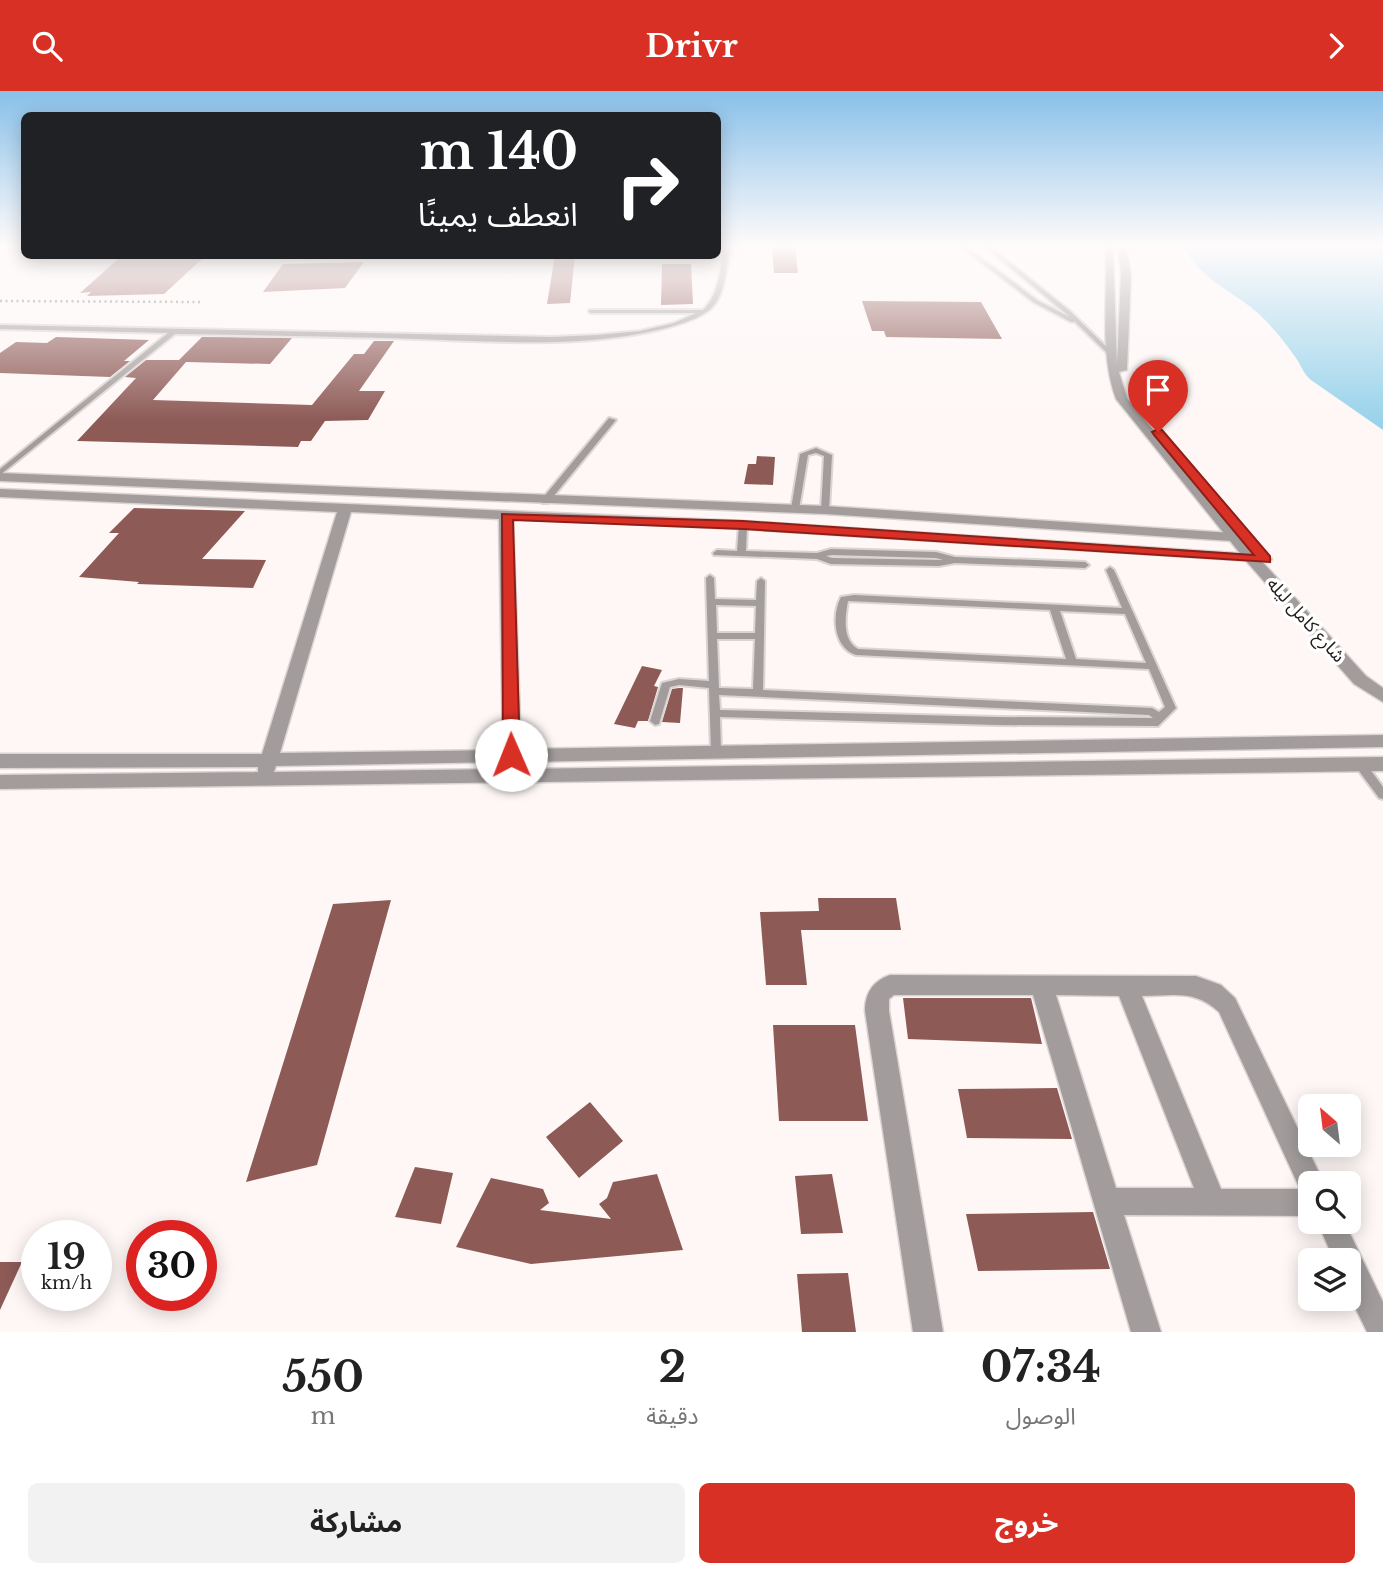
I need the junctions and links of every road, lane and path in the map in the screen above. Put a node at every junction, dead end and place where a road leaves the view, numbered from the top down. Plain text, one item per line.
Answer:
1 (711, 305) edge
2 (1043, 305) edge
3 (1057, 305) edge
4 (1109, 305) edge
5 (1125, 305) edge
6 (591, 311) dead end
7 (704, 311) junction
8 (1081, 325) junction
9 (0, 327) edge
10 (172, 333) junction
11 (1111, 354) junction
12 (1122, 367) junction
13 (612, 420) dead end
14 (0, 475) edge
15 (132, 482) junction
16 (284, 489) junction
17 (0, 493) edge
18 (117, 497) junction
19 (545, 501) junction
20 (342, 504) junction
21 (271, 505) junction
22 (684, 505) junction
23 (768, 508) junction
24 (795, 509) junction
25 (825, 510) junction
26 (506, 516) junction
27 (534, 517) junction
28 (680, 523) junction
29 (743, 525) junction
30 (765, 527) junction
31 (1241, 538) junction
32 (718, 553) dead end
33 (741, 554) junction
34 (1258, 559) junction
35 (1085, 565) dead end
36 (1111, 569) dead end
37 (710, 578) dead end
38 (761, 581) dead end
39 (711, 602) junction
40 (760, 603) junction
41 (1054, 607) junction
42 (1129, 611) junction
43 (713, 636) junction
44 (760, 636) junction
45 (1072, 662) junction
46 (1152, 666) junction
47 (714, 688) junction
48 (758, 693) junction
49 (1382, 695) edge
50 (993, 704) junction
51 (715, 712) junction
52 (1159, 718) junction
53 (655, 721) dead end
54 (996, 721) junction
55 (1356, 741) junction
56 (1383, 741) edge
57 (716, 751) junction
58 (511, 755) junction
59 (467, 756) junction
60 (270, 760) junction
61 (0, 761) edge
62 (1372, 764) edge
63 (719, 773) junction
64 (463, 776) junction
65 (512, 776) junction
66 (263, 780) junction
67 (0, 782) edge
68 (1383, 795) edge
69 (1042, 987) junction
70 (1127, 987) junction
71 (1305, 1171) edge
72 (1107, 1201) junction
73 (1213, 1202) junction
74 (1298, 1203) edge
75 (1361, 1287) edge
76 (928, 1332) edge
77 (1146, 1332) edge
78 (1382, 1332) edge

1 - 7 lane
2 - 8 lane
3 - 8 lane
4 - 11 street, شارع كامل ليله
5 - 12 street, شارع كامل ليله
6 - 7 lane
7 - 10 lane
8 - 11 lane
9 - 10 lane
10 - 14 lane
11 - 12 street
11 - 31 street, شارع كامل ليله
12 - 31 street, شارع كامل ليله
13 - 19 lane
14 - 15 street
15 - 16 street
15 - 18 street
16 - 20 street
16 - 21 street
17 - 18 street
18 - 21 street
19 - 20 street
19 - 22 street
19 - 27 street
20 - 21 street
20 - 26 street
20 - 60 street
22 - 23 street
22 - 28 street
23 - 24 street
23 - 30 street
24 - 25 street
24 - 25 lane
25 - 31 street
26 - 27 street
26 - 58 street
27 - 28 street
28 - 29 street
29 - 30 street
29 - 33 lane
30 - 34 street
31 - 34 street, شارع كامل ليله
32 - 33 lane
33 - 35 lane
34 - 49 street, شارع كامل ليله
36 - 42 lane
37 - 39 lane
38 - 40 lane
39 - 40 lane
39 - 43 lane
40 - 44 lane
41 - 42 lane
41 - 45 lane
41 - 45 lane
42 - 46 lane
43 - 44 lane
43 - 47 lane
44 - 48 lane
45 - 46 lane
46 - 52 lane
47 - 48 lane
47 - 51 lane
47 - 53 lane
48 - 50 lane
50 - 52 lane
50 - 54 lane
51 - 54 lane
51 - 57 lane
52 - 54 lane
55 - 56 street
55 - 57 street
55 - 62 street
57 - 58 street
57 - 63 street
58 - 59 street
58 - 65 street
59 - 60 street
59 - 64 street
60 - 61 street
60 - 66 street
62 - 63 street
62 - 68 lane
63 - 65 street
64 - 65 street
64 - 66 street
66 - 67 street
69 - 70 street
69 - 72 street
69 - 76 street
70 - 71 street
70 - 73 street
72 - 73 street
72 - 77 street
73 - 74 street
75 - 78 street

